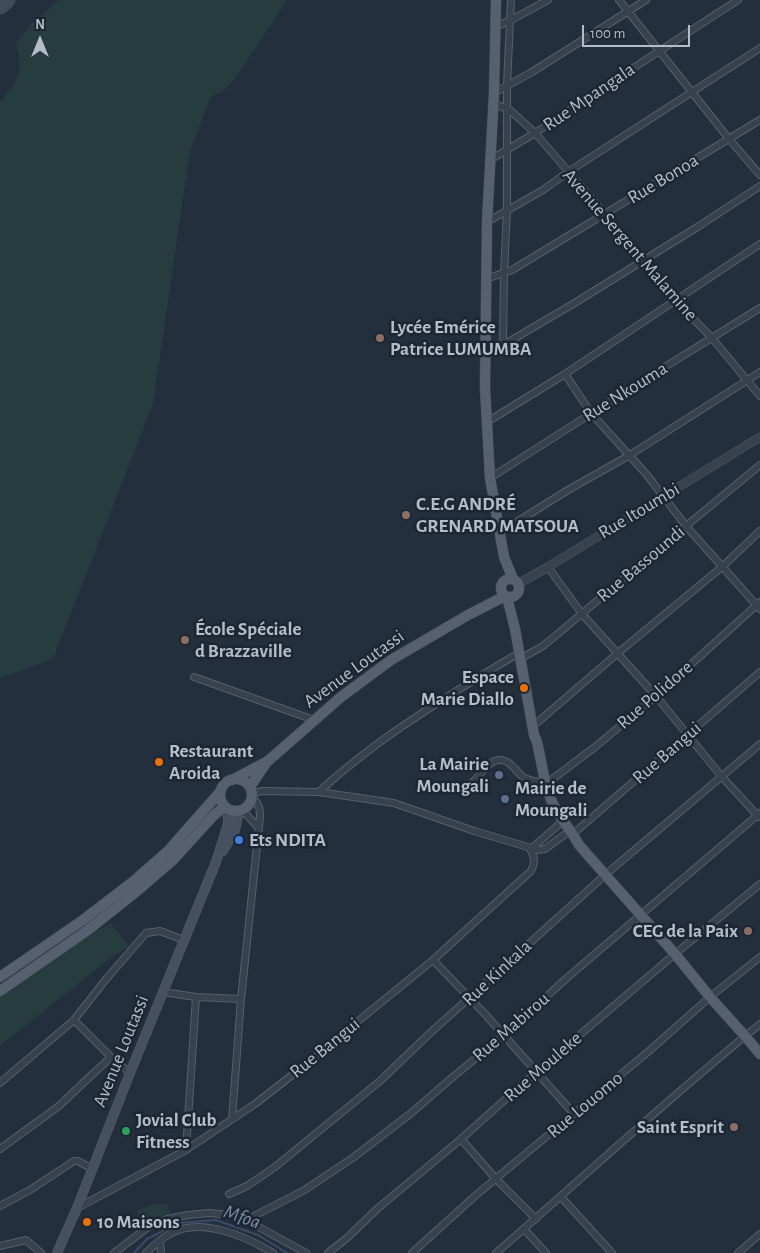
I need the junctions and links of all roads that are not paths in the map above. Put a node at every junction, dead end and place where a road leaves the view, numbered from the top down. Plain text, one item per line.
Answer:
1 (496, 0) edge
2 (511, 0) edge
3 (548, 0) edge
4 (619, 0) edge
5 (646, 0) edge
6 (738, 0) edge
7 (628, 12) junction
8 (511, 20) junction
9 (495, 27) junction
10 (760, 48) edge
11 (660, 50) junction
12 (507, 86) junction
13 (692, 92) junction
14 (493, 98) junction
15 (507, 109) junction
16 (760, 120) edge
17 (535, 133) junction
18 (729, 138) junction
19 (507, 150) junction
20 (490, 160) junction
21 (568, 172) junction
22 (760, 175) edge
23 (760, 186) edge
24 (507, 211) junction
25 (604, 214) junction
26 (487, 222) junction
27 (760, 244) edge
28 (642, 261) junction
29 (504, 273) junction
30 (486, 279) junction
31 (675, 300) junction
32 (760, 308) edge
33 (712, 338) junction
34 (503, 343) junction
35 (486, 349) junction
36 (760, 372) edge
37 (565, 374) junction
38 (746, 380) junction
39 (760, 396) edge
40 (591, 414) junction
41 (487, 422) junction
42 (760, 437) edge
43 (630, 456) junction
44 (760, 465) edge
45 (490, 478) junction
46 (663, 496) junction
47 (686, 526) junction
48 (760, 531) edge
49 (499, 533) junction
50 (723, 566) junction
51 (548, 567) junction
52 (509, 588) junction
53 (759, 605) edge
54 (582, 614) junction
55 (618, 653) junction
56 (520, 656) junction
57 (760, 672) edge
58 (194, 677) dead end
59 (656, 696) junction
60 (314, 720) junction
61 (533, 731) junction
62 (688, 735) junction
63 (760, 744) edge
64 (268, 761) junction
65 (722, 777) junction
66 (232, 780) junction
67 (543, 783) junction
68 (448, 785) dead end
69 (220, 792) junction
70 (319, 792) junction
71 (251, 793) junction
72 (226, 808) junction
73 (241, 811) junction
74 (759, 816) edge
75 (560, 823) junction
76 (258, 827) junction
77 (570, 833) junction
78 (531, 848) junction
79 (216, 862) junction
80 (605, 875) junction
81 (760, 884) edge
82 (640, 915) junction
83 (184, 940) junction
84 (674, 954) junction
85 (760, 957) edge
86 (434, 960) junction
87 (0, 977) edge
88 (0, 991) edge
89 (163, 992) junction
90 (196, 997) junction
91 (710, 997) junction
92 (469, 998) junction
93 (241, 999) junction
94 (74, 1020) junction
95 (760, 1024) edge
96 (504, 1035) junction
97 (745, 1036) junction
98 (760, 1054) edge
99 (111, 1057) junction
100 (536, 1072) junction
101 (130, 1074) junction
102 (0, 1083) edge
103 (574, 1114) junction
104 (232, 1119) junction
105 (461, 1139) junction
106 (0, 1149) edge
107 (186, 1150) junction
108 (92, 1169) junction
109 (496, 1179) junction
110 (229, 1194) dead end
111 (561, 1197) junction
112 (0, 1206) edge
113 (77, 1208) junction
114 (536, 1219) junction
115 (246, 1220) junction
116 (524, 1229) junction
117 (760, 1234) edge
118 (160, 1242) junction
119 (0, 1246) edge
120 (41, 1253) edge
121 (57, 1253) edge
122 (114, 1253) edge
123 (146, 1253) edge
124 (161, 1253) edge
125 (274, 1253) edge
126 (306, 1253) edge
127 (328, 1253) edge
128 (412, 1253) edge
129 (496, 1253) edge
130 (546, 1253) edge
131 (612, 1253) edge
132 (738, 1253) edge

1 - 9 main road
2 - 8 street
3 - 8 street
4 - 7 street
5 - 7 street
6 - 11 street, Rue Mpangala
7 - 11 street
7 - 12 street
8 - 9 street
8 - 12 street
9 - 14 main road
10 - 13 street
11 - 13 street
11 - 17 street, Rue Mpangala
12 - 14 street
12 - 15 street
13 - 18 street
13 - 21 street
14 - 15 street, Avenue Sergent Malamine
14 - 20 main road
15 - 17 street, Avenue Sergent Malamine
15 - 19 street
16 - 18 street, Rue Bonoa
17 - 19 street, Rue Mpangala
17 - 21 street, Avenue Sergent Malamine
18 - 22 street
18 - 25 street, Rue Bonoa
19 - 20 street, Rue Mpangala
19 - 24 street
20 - 26 main road
21 - 24 street
21 - 25 street, Avenue Sergent Malamine
23 - 28 street
24 - 26 street
24 - 29 street
25 - 28 street, Avenue Sergent Malamine
25 - 29 street, Rue Bonoa
26 - 30 main road
27 - 31 street
28 - 31 street, Avenue Sergent Malamine
28 - 34 street
29 - 30 street, Rue Bonoa
29 - 34 street
30 - 35 main road
31 - 33 street, Avenue Sergent Malamine
31 - 37 street
32 - 33 street, Rue Nkouma
33 - 38 street, Avenue Sergent Malamine
33 - 40 street, Rue Nkouma
34 - 35 street
35 - 41 main road
36 - 38 street
37 - 40 street
37 - 41 street
38 - 39 street, Avenue Sergent Malamine
38 - 43 street
40 - 43 street
40 - 45 street, Rue Nkouma
41 - 45 main road
42 - 46 street, Rue Itoumbi
43 - 46 street
43 - 49 street
44 - 47 street, Rue Bassoundi
45 - 49 main road
46 - 47 street
46 - 51 street, Rue Itoumbi
47 - 50 street
47 - 54 street, Rue Bassoundi
48 - 50 street
49 - 52 main road
50 - 53 street
50 - 55 street
51 - 52 street, Rue Itoumbi
51 - 54 street
52 - 56 main road
52 - 60 main road, Avenue Loutassi
53 - 59 street, Rue Polidore
54 - 55 street
54 - 56 street, Rue Bassoundi
55 - 59 street
55 - 61 street
56 - 61 main road
56 - 70 street, Rue Bassoundi
57 - 62 street, Rue Bangui
58 - 60 street
59 - 62 street
59 - 67 street, Rue Polidore
60 - 64 main road, Avenue Loutassi
61 - 67 main road
62 - 65 street
62 - 77 street, Rue Bangui
63 - 65 street, Rue Kinkala
64 - 66 main road, Avenue Loutassi
64 - 71 main road, Avenue Loutassi
65 - 74 street
65 - 80 street, Rue Kinkala
66 - 69 main road
66 - 71 main road
67 - 68 street
67 - 75 main road
69 - 72 main road
69 - 87 main road
70 - 71 street
70 - 78 street
71 - 73 main road
71 - 76 street
72 - 73 main road
72 - 79 main road, Avenue Loutassi
72 - 88 main road
73 - 76 street
73 - 79 main road, Avenue Loutassi
74 - 82 street, Rue Mabirou
75 - 77 main road
75 - 78 street
76 - 93 street
77 - 78 street, Rue Bangui
77 - 80 main road
78 - 86 street, Rue Bangui
79 - 83 main road, Avenue Loutassi
80 - 82 main road
80 - 92 street, Rue Kinkala
81 - 84 street, Rue Mouleke
82 - 84 main road
82 - 96 street, Rue Mabirou
83 - 89 main road, Avenue Loutassi
83 - 94 street
84 - 91 main road
84 - 100 street, Rue Mouleke
85 - 91 street, Rue Louomo
86 - 92 street
86 - 104 street, Rue Bangui
89 - 90 street
89 - 101 main road, Avenue Loutassi
90 - 93 street
90 - 107 street
91 - 97 main road
91 - 103 street, Rue Louomo
92 - 96 street
92 - 110 street, Rue Kinkala
93 - 104 street
94 - 99 street
94 - 102 street
95 - 97 street
96 - 100 street
96 - 115 street, Rue Mabirou
97 - 98 main road
97 - 111 street
99 - 101 street
99 - 106 street
100 - 103 street
100 - 105 street, Rue Mouleke
101 - 108 main road, Avenue Loutassi
103 - 109 street, Rue Louomo
104 - 107 street, Rue Bangui
105 - 109 street
105 - 127 street, Rue Mouleke
107 - 113 street, Rue Bangui
108 - 112 street
108 - 113 main road, Avenue Loutassi
109 - 114 street
109 - 128 street, Rue Louomo
111 - 114 street
111 - 131 street
113 - 121 main road, Avenue Loutassi
114 - 116 street
115 - 122 street
115 - 126 street
116 - 129 street
116 - 130 street
117 - 132 street
118 - 123 street
118 - 124 street
118 - 125 street
119 - 120 street

